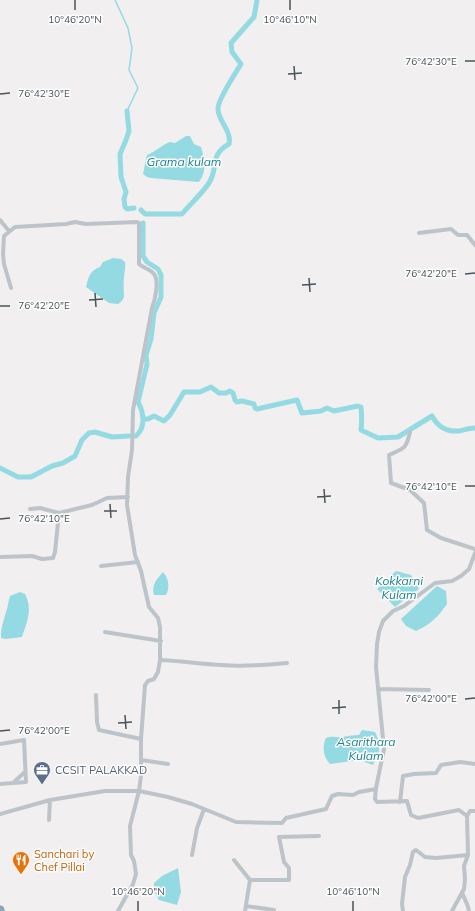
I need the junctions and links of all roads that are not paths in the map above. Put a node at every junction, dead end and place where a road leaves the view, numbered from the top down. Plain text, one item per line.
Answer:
1 (0, 220) edge
2 (9, 231) junction
3 (419, 233) dead end
4 (475, 245) edge
5 (1, 255) edge
6 (11, 288) dead end
7 (410, 432) dead end
8 (128, 497) junction
9 (30, 509) dead end
10 (59, 513) junction
11 (475, 549) edge
12 (475, 553) edge
13 (0, 557) edge
14 (138, 562) junction
15 (101, 566) dead end
16 (105, 632) dead end
17 (161, 641) junction
18 (160, 660) junction
19 (287, 663) dead end
20 (378, 689) junction
21 (429, 690) dead end
22 (96, 695) dead end
23 (141, 739) junction
24 (0, 744) edge
25 (141, 760) junction
26 (168, 764) dead end
27 (475, 764) edge
28 (25, 772) junction
29 (14, 782) junction
30 (0, 784) edge
31 (376, 789) junction
32 (139, 791) junction
33 (50, 800) junction
34 (400, 802) junction
35 (204, 809) junction
36 (475, 811) edge
37 (0, 814) edge
38 (467, 816) junction
39 (49, 820) dead end
40 (319, 836) dead end
41 (468, 854) junction
42 (192, 855) dead end
43 (234, 860) dead end
44 (250, 880) junction
45 (462, 892) junction
46 (246, 906) junction
47 (274, 910) edge
48 (118, 911) edge
49 (245, 911) edge
50 (403, 911) edge
51 (452, 911) edge
52 (469, 911) edge

1 - 2 street
2 - 5 street
2 - 8 street
3 - 4 street
5 - 6 street
7 - 11 street
8 - 10 street
8 - 14 street
9 - 10 street
10 - 13 street
12 - 20 street
14 - 15 street
14 - 17 street
16 - 17 street
17 - 18 street
18 - 19 street
18 - 23 street
20 - 21 street
20 - 31 street
22 - 23 street
23 - 25 street
24 - 28 street
25 - 26 street
25 - 32 street
27 - 34 street
28 - 29 street
28 - 29 street
29 - 30 street
31 - 34 street
31 - 35 street
32 - 33 street
32 - 35 street
32 - 48 street
33 - 37 street
33 - 39 street
34 - 38 street
35 - 42 street
36 - 38 street
38 - 41 street
40 - 44 street
41 - 45 street
41 - 50 street
43 - 44 street
44 - 46 street
45 - 51 street
45 - 52 street
46 - 47 street
46 - 49 street

